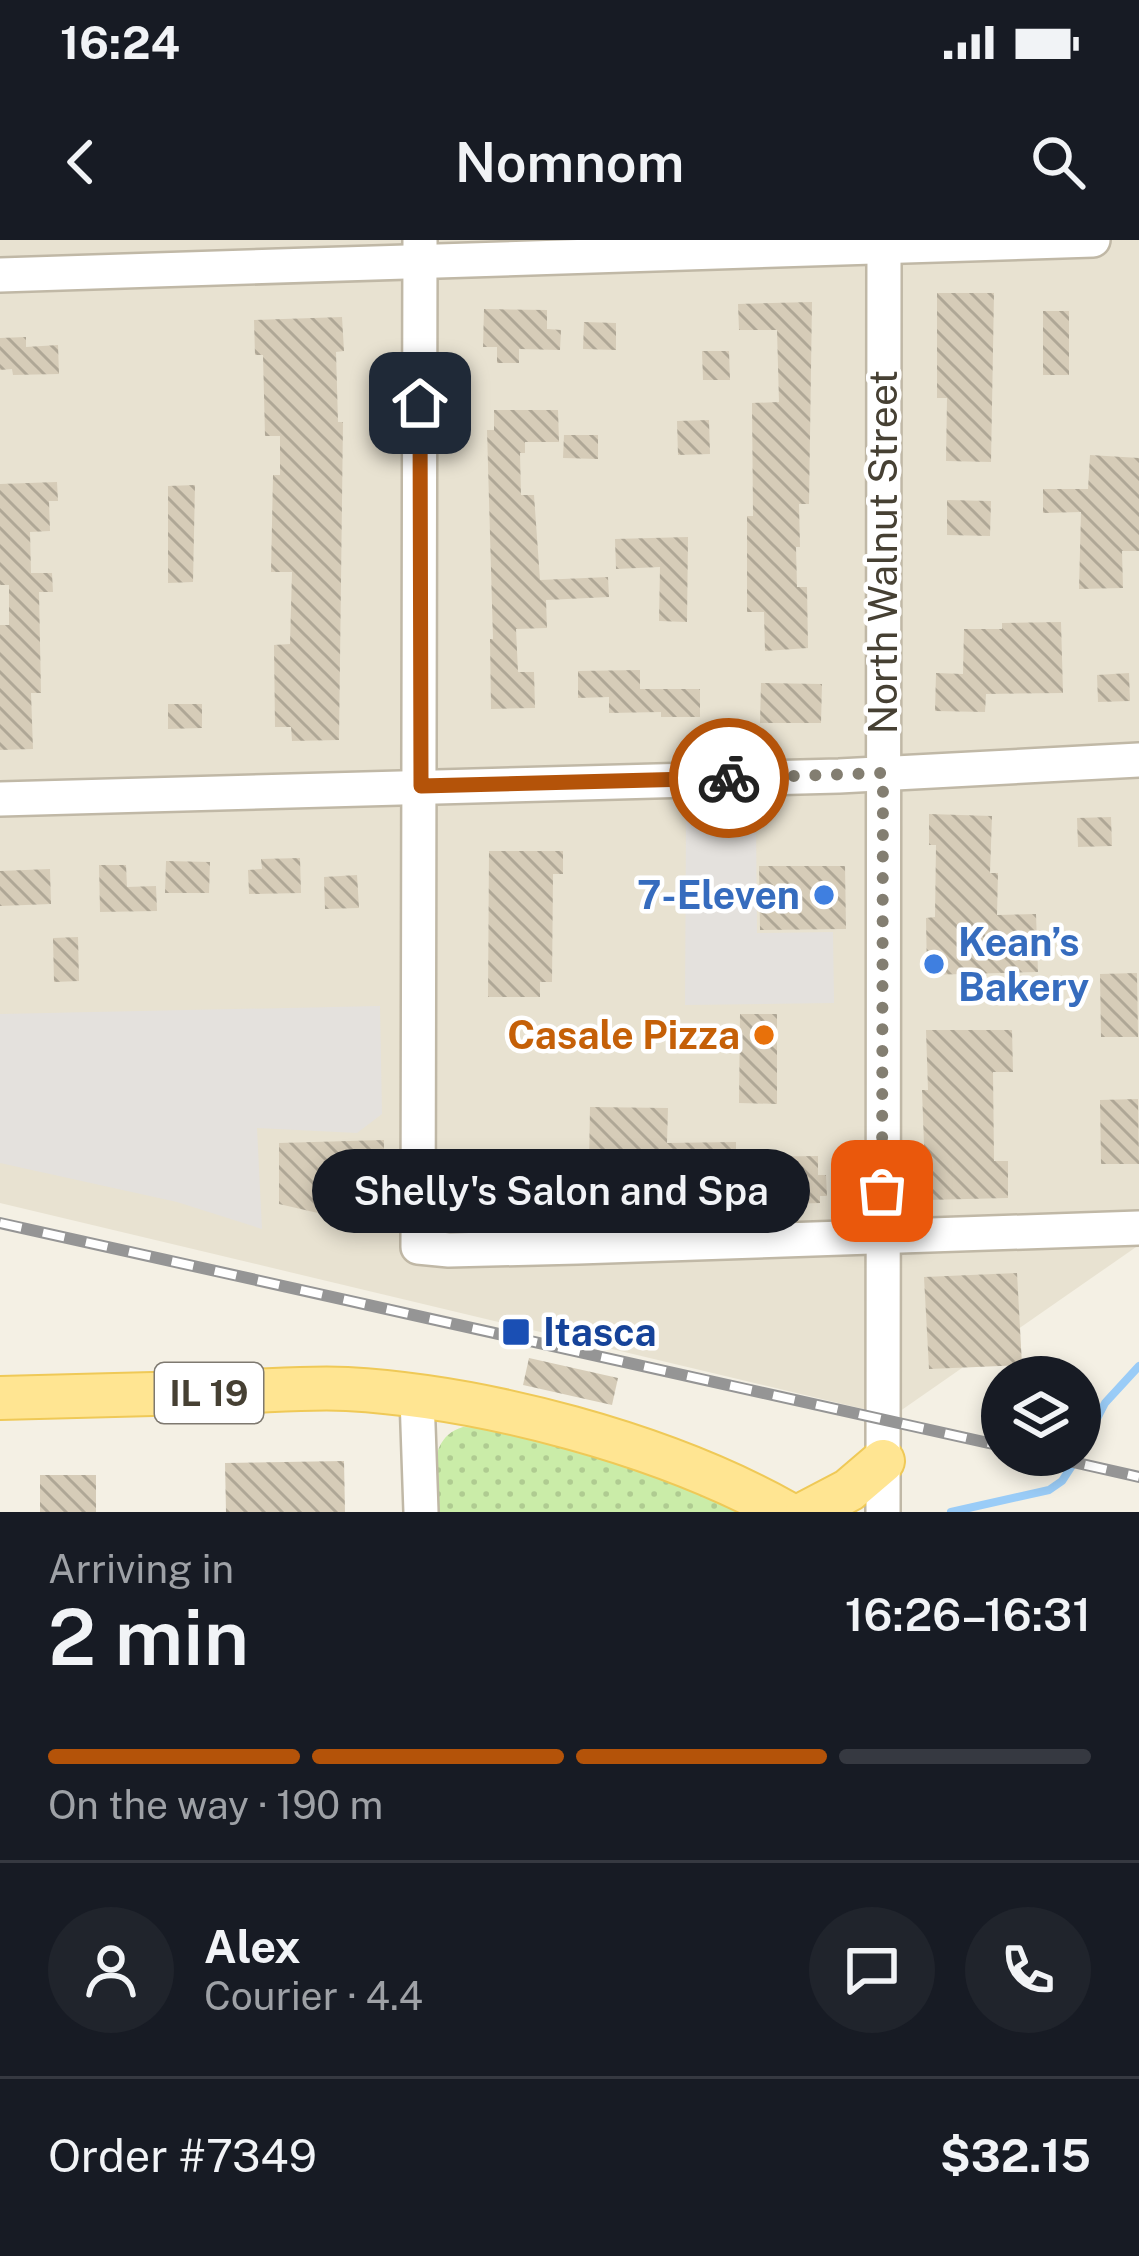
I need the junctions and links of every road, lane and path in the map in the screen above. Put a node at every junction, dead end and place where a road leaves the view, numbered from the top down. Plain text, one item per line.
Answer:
1 (1093, 240) edge
2 (884, 244) edge
3 (419, 250) edge
4 (0, 274) edge
5 (1139, 760) edge
6 (883, 773) junction
7 (421, 786) junction
8 (0, 799) edge
9 (1139, 1228) edge
10 (882, 1239) junction
11 (417, 1397) junction
12 (0, 1398) edge
13 (883, 1462) junction
14 (422, 1512) edge
15 (784, 1512) edge
16 (807, 1512) edge
17 (883, 1512) edge

1 - 2 street
2 - 3 street
2 - 6 street, North Walnut Street
3 - 4 street
3 - 7 street
5 - 6 street
6 - 7 street
6 - 10 street, North Walnut Street
7 - 8 street
7 - 10 street
9 - 10 street
10 - 13 street, North Walnut Street
11 - 12 main road, IL 19
11 - 14 street
11 - 15 main road, IL 19
13 - 16 main road
13 - 17 street, North Walnut Street

